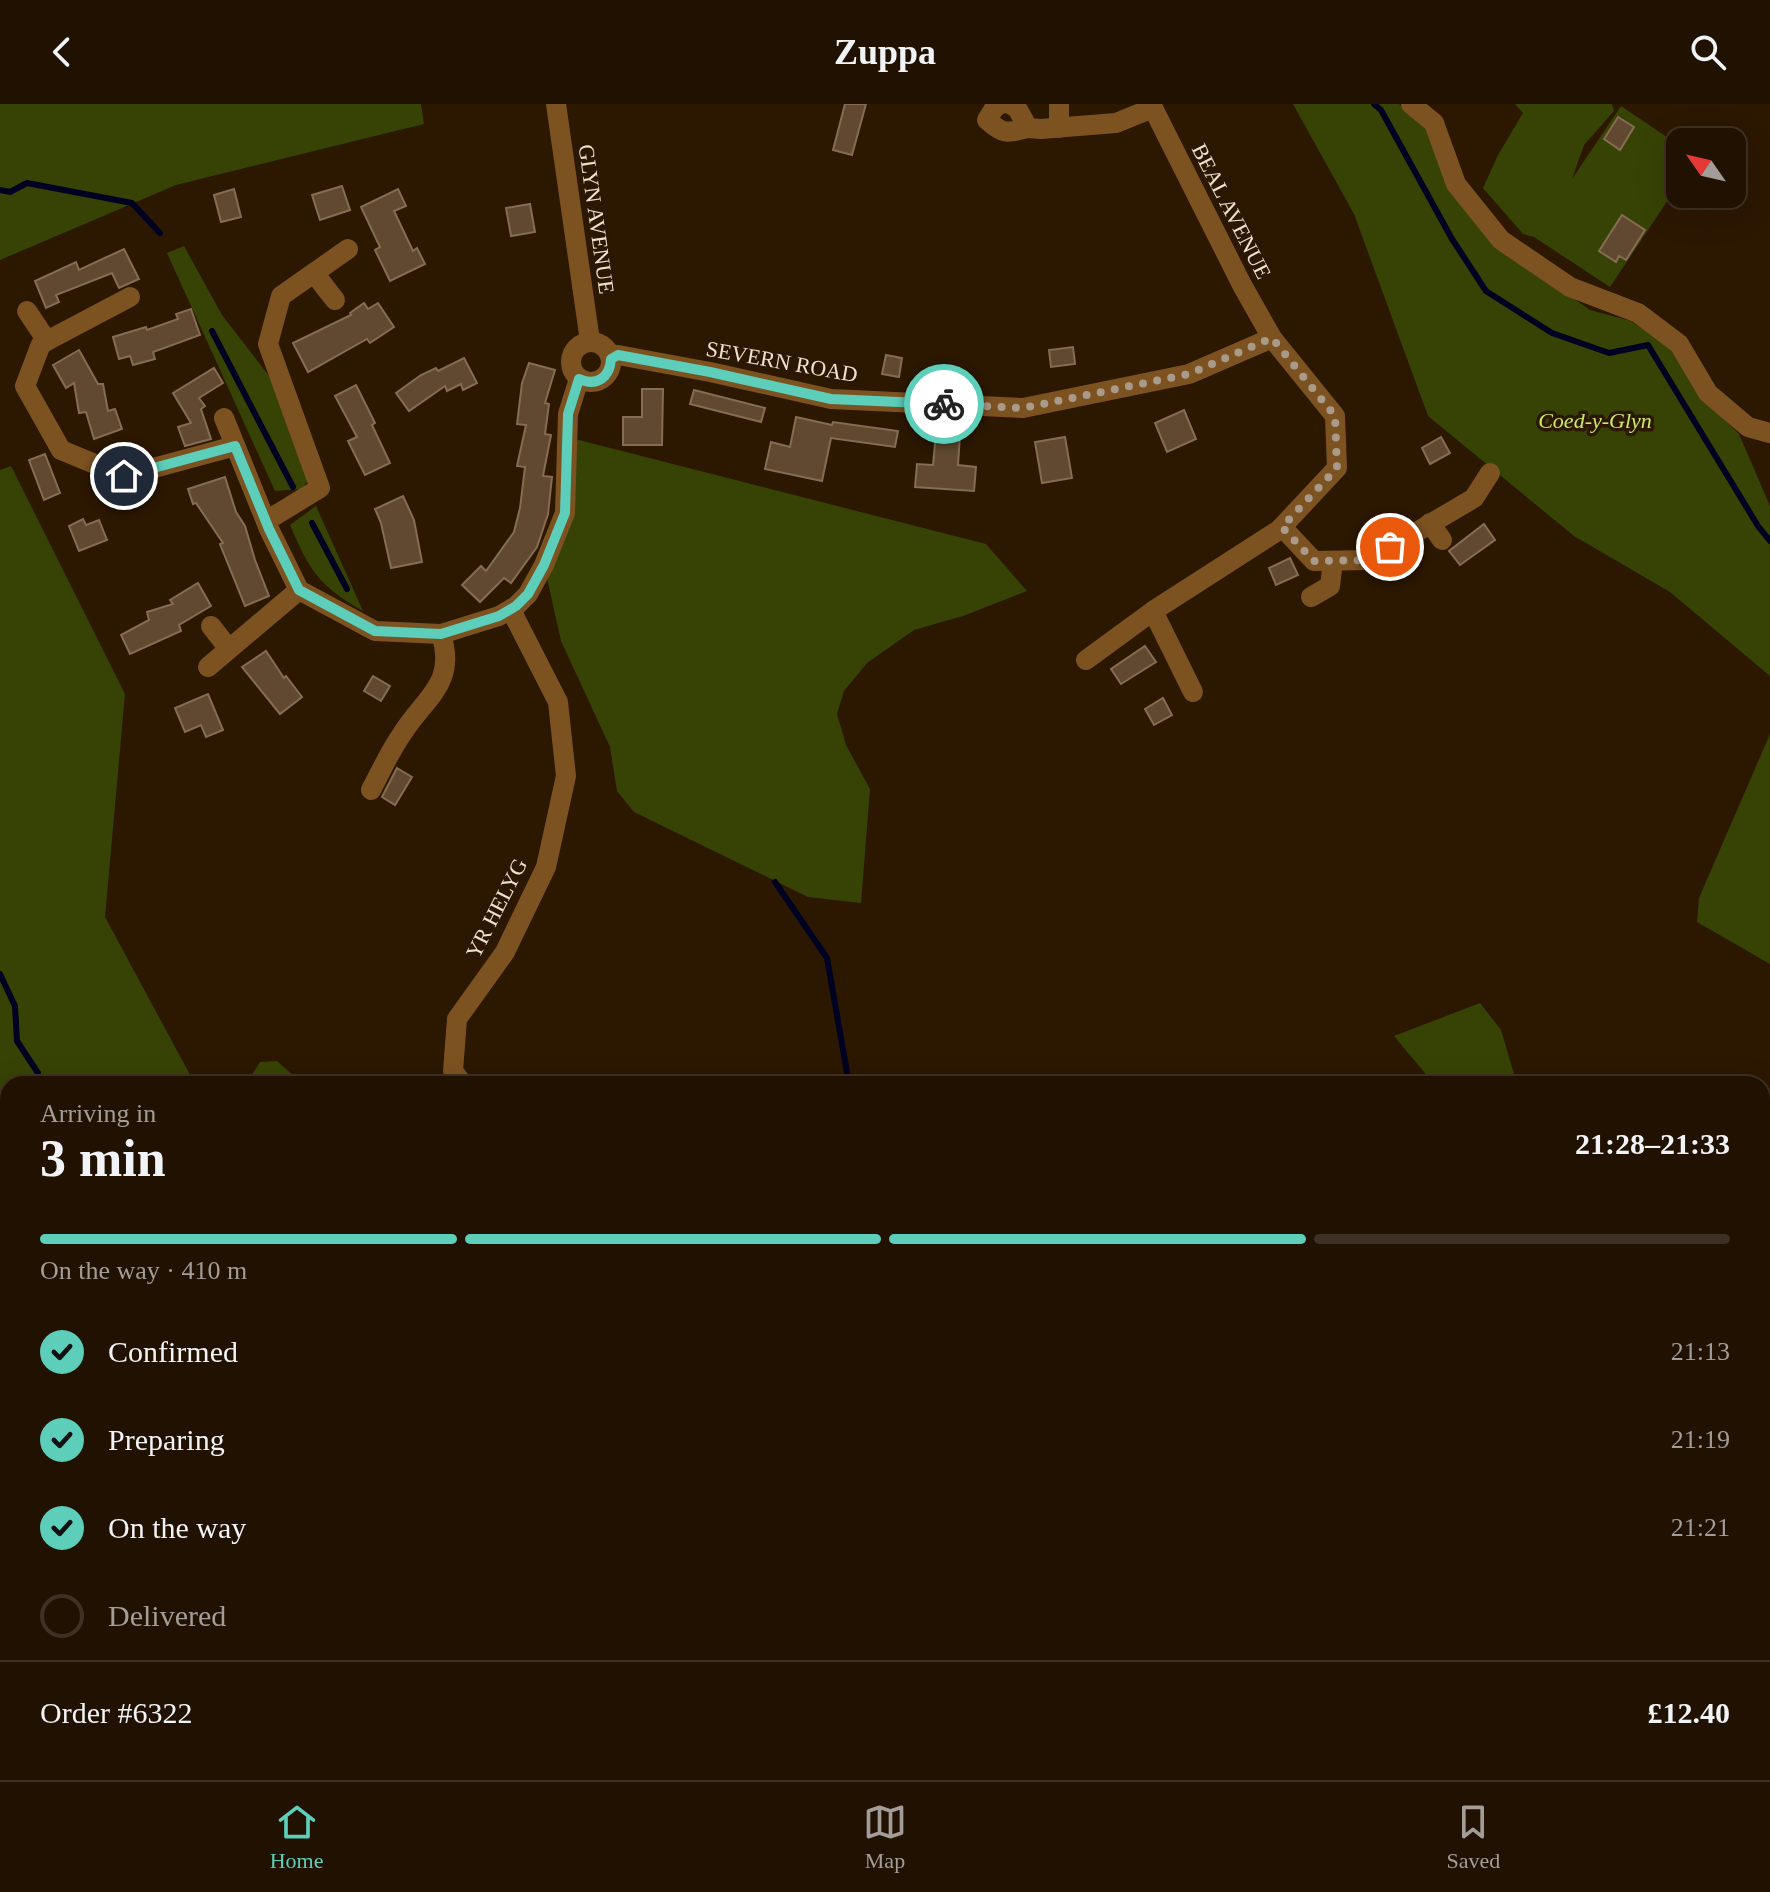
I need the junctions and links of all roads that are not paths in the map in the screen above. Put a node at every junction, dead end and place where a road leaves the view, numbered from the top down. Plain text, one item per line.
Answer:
1 (556, 104) edge
2 (1001, 104) edge
3 (1010, 104) edge
4 (1059, 104) edge
5 (1411, 104) edge
6 (1152, 106) edge
7 (1028, 128) junction
8 (1059, 128) junction
9 (348, 249) dead end
10 (314, 273) junction
11 (130, 297) dead end
12 (335, 300) dead end
13 (27, 311) dead end
14 (1272, 338) junction
15 (47, 341) junction
16 (590, 341) junction
17 (611, 359) junction
18 (579, 379) junction
19 (224, 418) dead end
20 (1770, 433) edge
21 (235, 446) junction
22 (1490, 473) dead end
23 (266, 521) junction
24 (1282, 527) junction
25 (1333, 561) junction
26 (299, 590) junction
27 (1311, 597) dead end
28 (511, 610) junction
29 (1153, 611) junction
30 (211, 626) dead end
31 (441, 634) junction
32 (229, 649) junction
33 (1086, 660) dead end
34 (208, 667) dead end
35 (1193, 692) dead end
36 (371, 790) dead end
37 (457, 1076) edge

1 - 16 street, GLYN AVENUE
2 - 7 street
3 - 7 street
4 - 8 street
5 - 20 street
6 - 8 street
6 - 14 street, BEAL AVENUE
7 - 8 street
9 - 10 street
10 - 12 street
10 - 23 street
11 - 15 street
13 - 15 street
14 - 17 street, SEVERN ROAD
14 - 24 street, BEAL AVENUE
15 - 21 street
16 - 17 street
16 - 18 street
17 - 18 street
18 - 28 street
19 - 21 street
21 - 23 street
22 - 25 street
23 - 26 street
24 - 25 street
24 - 29 street, BEAL AVENUE
25 - 27 street
26 - 31 street
26 - 32 street
28 - 31 street
28 - 37 street, YR HELYG
29 - 33 street, BEAL AVENUE
29 - 35 street
30 - 32 street
31 - 36 street
32 - 34 street

